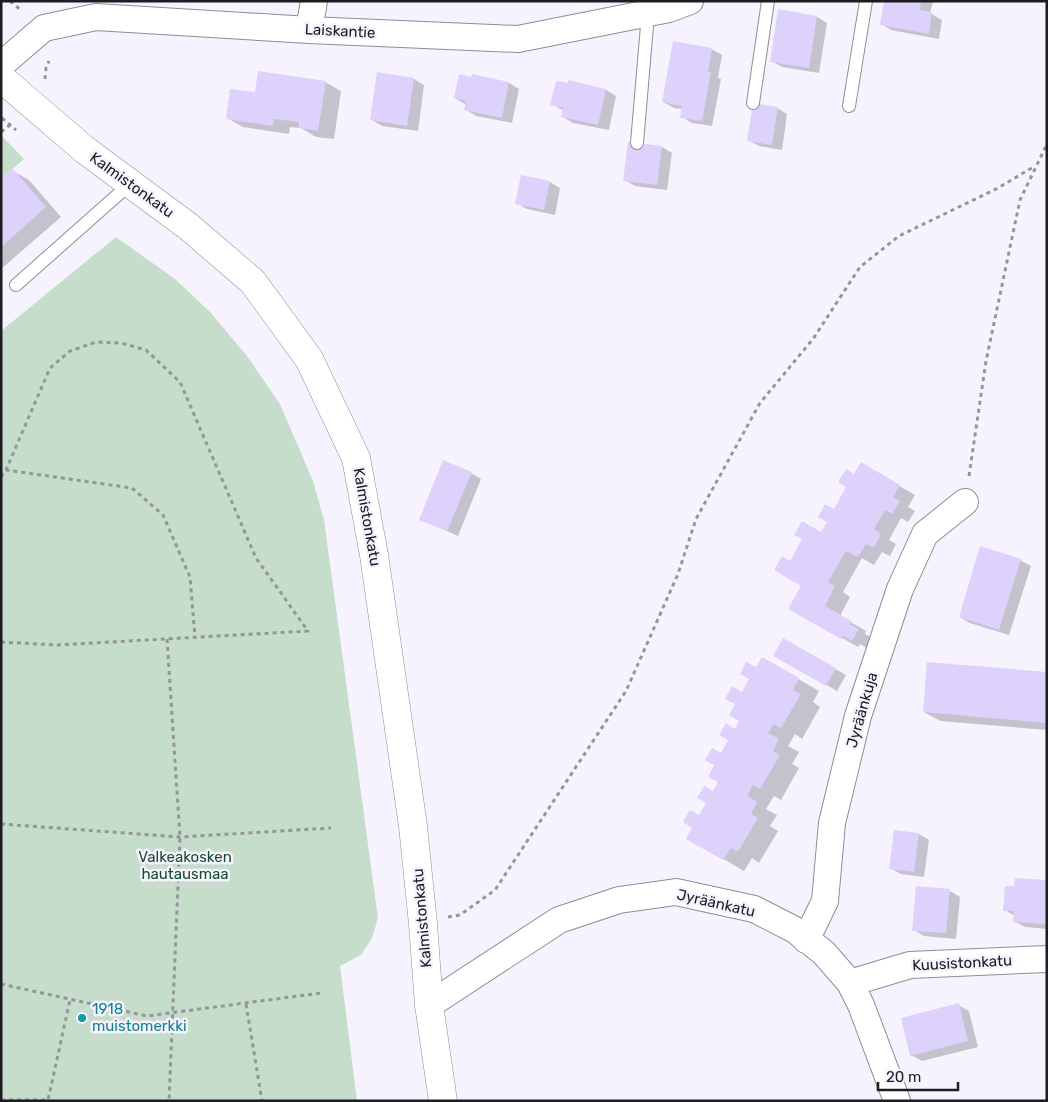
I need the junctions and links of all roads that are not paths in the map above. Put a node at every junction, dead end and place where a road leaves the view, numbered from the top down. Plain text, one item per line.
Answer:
1 (314, 1) edge
2 (690, 1) edge
3 (768, 1) edge
4 (866, 1) edge
5 (648, 14) junction
6 (309, 30) junction
7 (1, 65) edge
8 (1, 78) edge
9 (753, 103) dead end
10 (849, 106) dead end
11 (637, 142) dead end
12 (130, 184) junction
13 (16, 285) dead end
14 (965, 502) road end
15 (806, 940) junction
16 (1047, 959) edge
17 (850, 983) junction
18 (429, 1005) junction
19 (443, 1101) edge
20 (897, 1101) edge

1 - 6 street
2 - 5 street, Laiskantie
3 - 9 lane
4 - 10 lane
5 - 6 street, Laiskantie
5 - 11 lane
6 - 7 street, Laiskantie
8 - 12 street, Kalmistonkatu
12 - 13 lane
12 - 18 street, Kalmistonkatu
14 - 15 street, Jyräänkuja
15 - 17 street, Jyräänkatu
15 - 18 street, Jyräänkatu
16 - 17 street, Kuusistonkatu
17 - 20 street, Jyräänkatu
18 - 19 street, Kalmistonkatu

